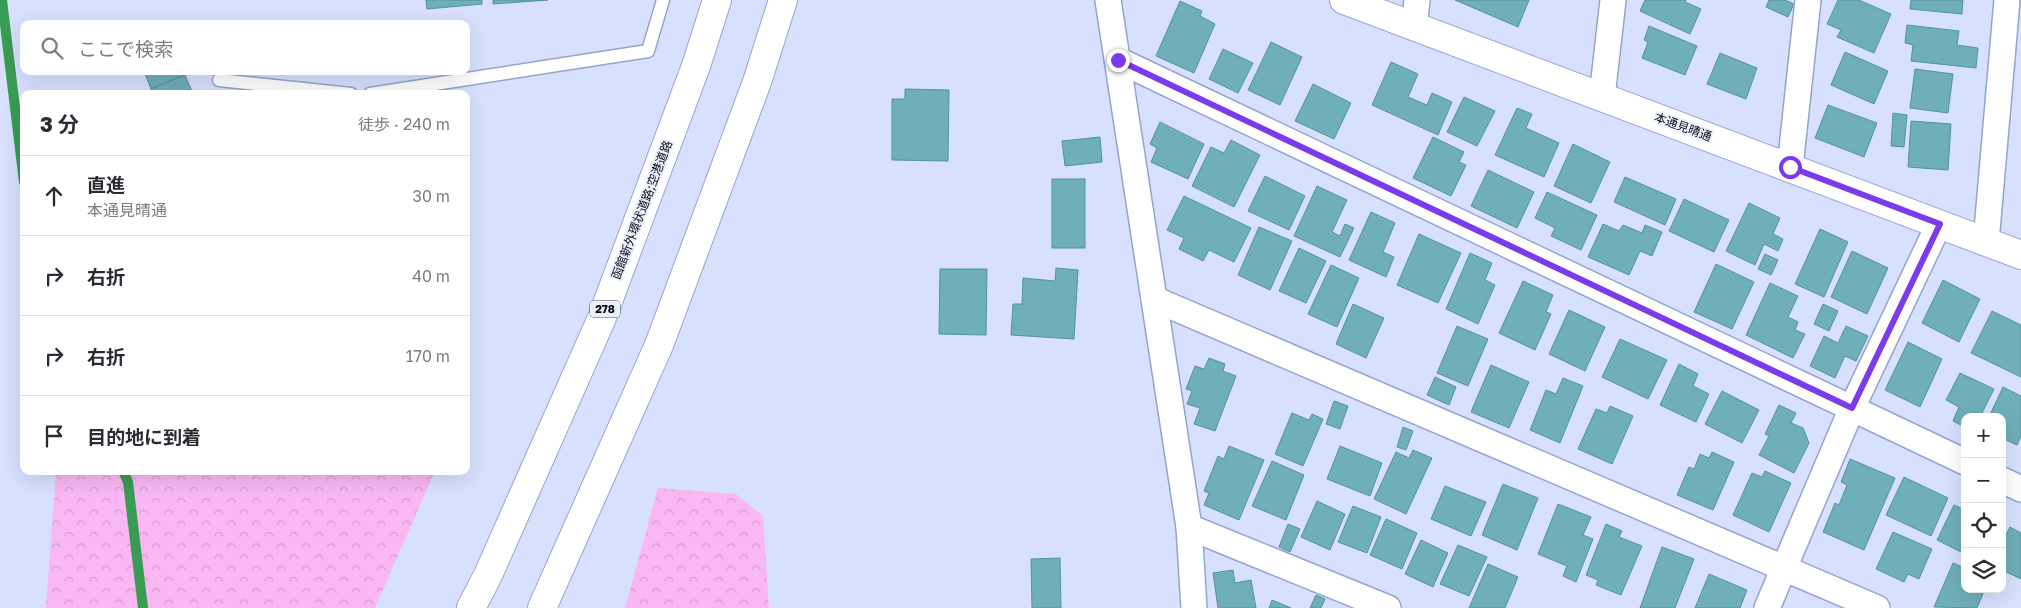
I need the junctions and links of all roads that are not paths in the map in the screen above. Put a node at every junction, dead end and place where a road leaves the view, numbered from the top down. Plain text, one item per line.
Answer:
1 (663, 0) edge
2 (717, 0) edge
3 (783, 0) edge
4 (1108, 0) edge
5 (1344, 0) edge
6 (1417, 0) edge
7 (1613, 0) edge
8 (1808, 0) edge
9 (2007, 0) edge
10 (1414, 27) junction
11 (1118, 60) junction
12 (219, 80) dead end
13 (313, 90) edge
14 (395, 90) edge
15 (1602, 97) junction
16 (1790, 167) junction
17 (1940, 224) junction
18 (1986, 242) junction
19 (2021, 255) edge
20 (1154, 299) junction
21 (1852, 408) junction
22 (1961, 460) edge
23 (2006, 482) edge
24 (2021, 489) edge
25 (1189, 527) junction
26 (1782, 569) junction
27 (470, 608) edge
28 (542, 608) edge
29 (1194, 608) edge
30 (1388, 608) edge
31 (1767, 608) edge
32 (1877, 608) edge

1 - 14 lane
2 - 27 main road, 函館新外環状道路;空港道路 / 278
3 - 28 main road
4 - 11 street
5 - 10 main road, 本通見晴通
6 - 10 street
7 - 15 street
8 - 16 street
9 - 18 street
10 - 15 main road, 本通見晴通
11 - 20 street
11 - 21 street
12 - 13 lane
15 - 16 main road, 本通見晴通
16 - 17 main road, 本通見晴通
17 - 18 main road, 本通見晴通
17 - 21 street
18 - 19 main road, 本通見晴通
20 - 25 street
20 - 26 street
21 - 22 street
21 - 26 street
23 - 24 street
25 - 29 street
25 - 30 street
26 - 31 street
26 - 32 street

